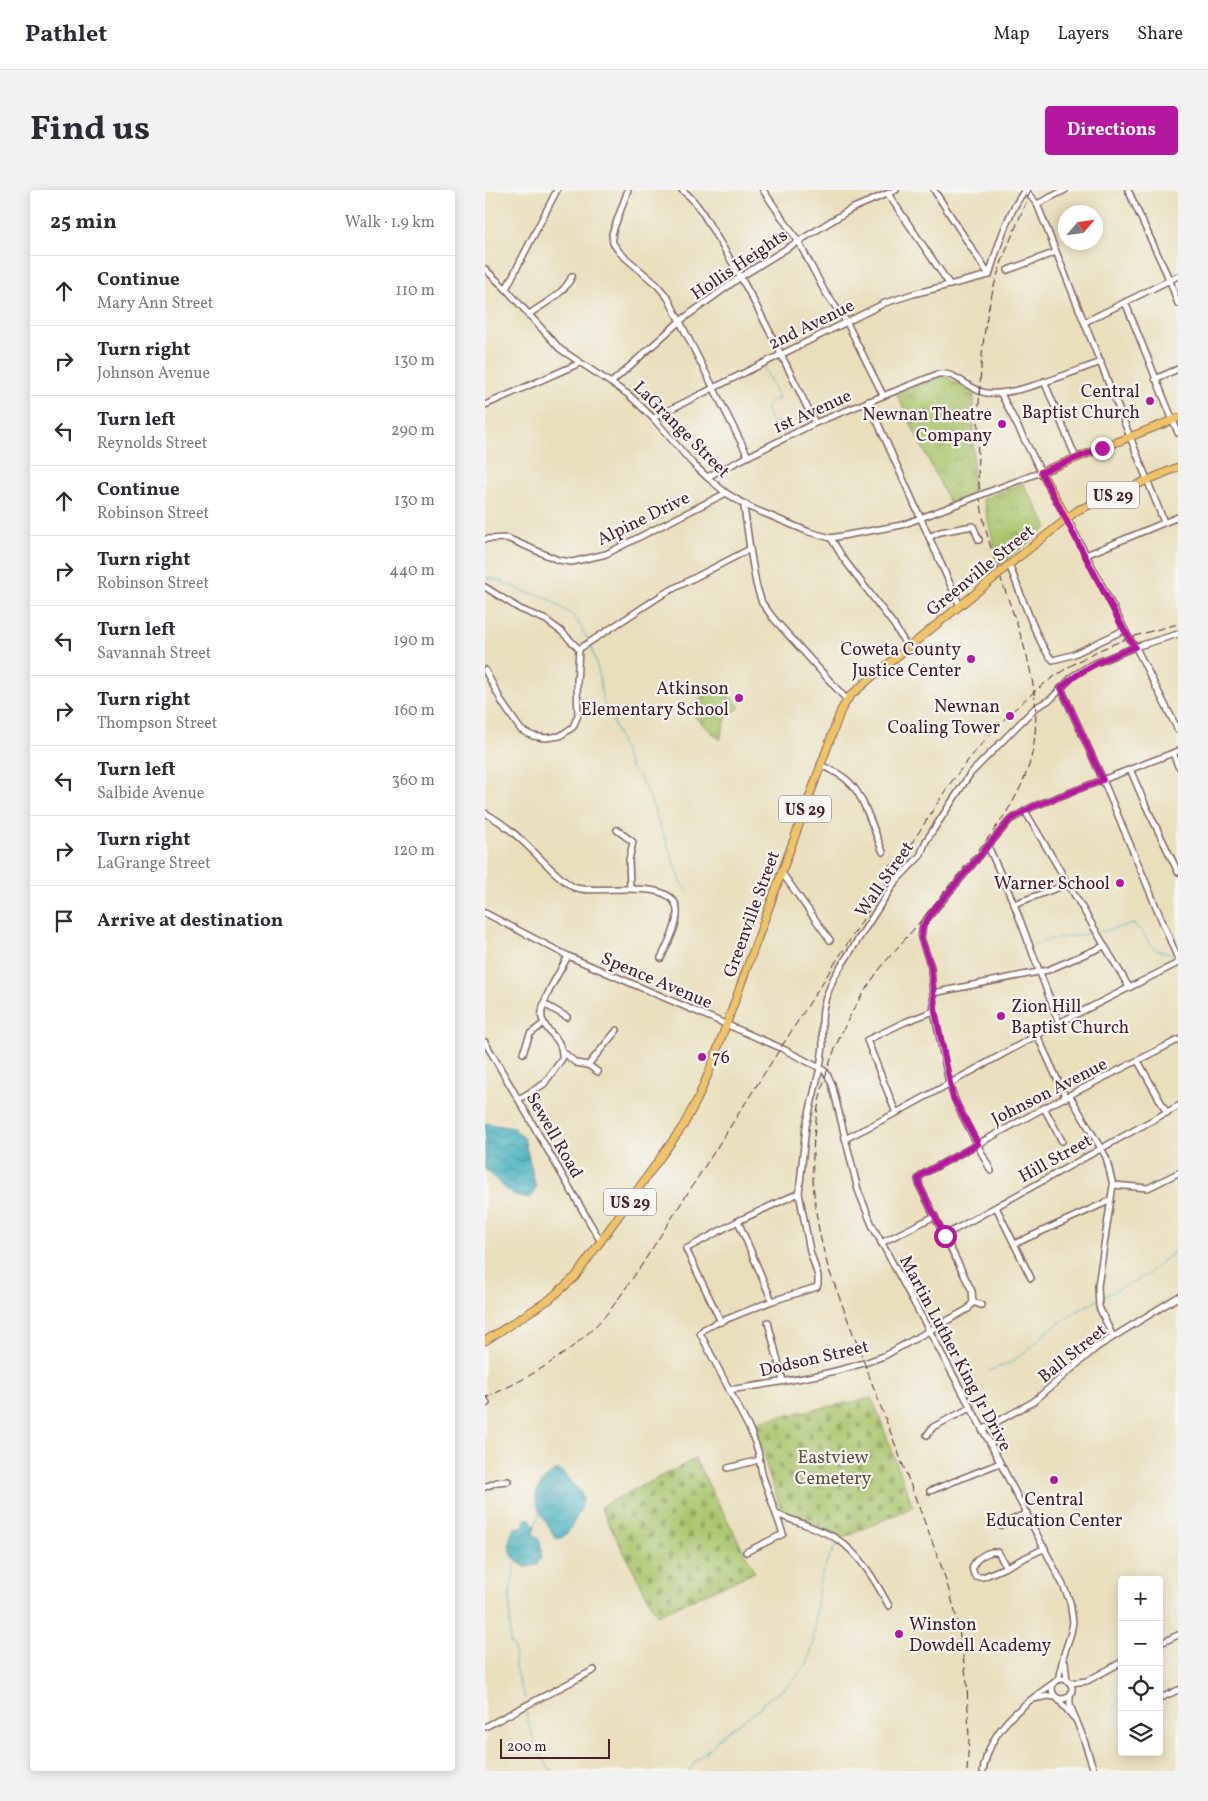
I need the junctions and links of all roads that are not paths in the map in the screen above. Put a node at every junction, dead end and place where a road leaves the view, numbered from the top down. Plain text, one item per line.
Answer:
1 (557, 190) edge
2 (628, 190) edge
3 (682, 190) edge
4 (763, 190) edge
5 (896, 190) edge
6 (934, 190) edge
7 (1025, 190) edge
8 (1065, 190) edge
9 (1128, 190) edge
10 (888, 194) junction
11 (1037, 204) junction
12 (798, 241) junction
13 (1056, 252) junction
14 (485, 269) edge
15 (1008, 270) dead end
16 (989, 275) junction
17 (572, 276) dead end
18 (742, 276) junction
19 (1178, 276) edge
20 (1170, 281) junction
21 (950, 285) junction
22 (506, 289) junction
23 (1125, 302) junction
24 (1178, 304) edge
25 (528, 315) junction
26 (680, 321) junction
27 (847, 322) junction
28 (1085, 322) junction
29 (780, 354) junction
30 (1101, 362) junction
31 (580, 363) junction
32 (1178, 369) edge
33 (1155, 378) junction
34 (1044, 381) junction
35 (612, 382) junction
36 (714, 387) junction
37 (1001, 394) junction
38 (883, 395) junction
39 (868, 401) junction
40 (485, 405) edge
41 (653, 418) junction
42 (1175, 419) edge
43 (815, 423) junction
44 (1178, 433) edge
45 (1130, 436) junction
46 (748, 456) junction
47 (1076, 458) junction
48 (1178, 467) edge
49 (1041, 472) junction
50 (707, 477) junction
51 (1148, 479) junction
52 (726, 493) junction
53 (746, 505) junction
54 (1065, 515) junction
55 (1178, 517) edge
56 (921, 519) junction
57 (1165, 522) junction
58 (929, 537) junction
59 (831, 538) junction
60 (485, 539) edge
61 (979, 540) dead end
62 (749, 549) junction
63 (1086, 555) junction
64 (1007, 567) junction
65 (485, 587) edge
66 (960, 606) junction
67 (1125, 631) junction
68 (1178, 634) edge
69 (1134, 646) junction
70 (908, 648) junction
71 (579, 649) junction
72 (485, 670) edge
73 (1061, 688) junction
74 (847, 700) junction
75 (1178, 730) edge
76 (1175, 752) edge
77 (820, 765) junction
78 (1178, 766) edge
79 (1130, 769) junction
80 (1103, 780) junction
81 (1025, 811) junction
82 (485, 813) edge
83 (617, 830) dead end
84 (988, 846) junction
85 (883, 852) dead end
86 (891, 868) dead end
87 (1178, 872) edge
88 (782, 873) junction
89 (900, 877) junction
90 (1068, 884) junction
91 (630, 888) junction
92 (1013, 904) junction
93 (485, 913) edge
94 (830, 940) dead end
95 (1104, 946) junction
96 (568, 956) junction
97 (661, 958) dead end
98 (1178, 961) edge
99 (1039, 971) junction
100 (1129, 987) junction
101 (933, 993) junction
102 (543, 1004) junction
103 (935, 1011) junction
104 (567, 1017) dead end
105 (544, 1023) junction
106 (1059, 1023) junction
107 (725, 1024) junction
108 (617, 1030) dead end
109 (1037, 1036) junction
110 (1178, 1040) edge
111 (485, 1042) edge
112 (563, 1052) junction
113 (523, 1053) dead end
114 (1138, 1061) junction
115 (588, 1065) junction
116 (820, 1068) junction
117 (598, 1072) dead end
118 (949, 1083) junction
119 (1068, 1097) junction
120 (519, 1100) junction
121 (1178, 1106) edge
122 (1044, 1108) junction
123 (896, 1113) junction
124 (1167, 1113) junction
125 (845, 1139) junction
126 (1063, 1141) dead end
127 (978, 1144) junction
128 (1100, 1148) junction
129 (991, 1171) dead end
130 (1178, 1173) edge
131 (1113, 1185) junction
132 (799, 1193) junction
133 (1111, 1200) junction
134 (996, 1207) junction
135 (935, 1216) junction
136 (738, 1221) junction
137 (945, 1236) junction
138 (601, 1242) junction
139 (881, 1243) junction
140 (1014, 1244) junction
141 (1031, 1278) dead end
142 (1178, 1296) edge
143 (772, 1301) junction
144 (973, 1302) junction
145 (981, 1305) dead end
146 (721, 1322) junction
147 (768, 1322) dead end
148 (929, 1331) junction
149 (1113, 1337) junction
150 (485, 1341) edge
151 (783, 1381) junction
152 (729, 1390) junction
153 (485, 1400) edge
154 (485, 1404) edge
155 (970, 1408) junction
156 (982, 1430) junction
157 (927, 1435) dead end
158 (759, 1460) junction
159 (1000, 1463) junction
160 (729, 1468) dead end
161 (508, 1480) dead end
162 (485, 1487) edge
163 (930, 1491) dead end
164 (1027, 1513) junction
165 (776, 1514) junction
166 (1001, 1525) dead end
167 (1045, 1548) junction
168 (746, 1552) dead end
169 (1006, 1567) junction
170 (889, 1606) dead end
171 (1178, 1634) edge
172 (1163, 1642) edge
173 (1067, 1647) junction
174 (1118, 1664) edge
175 (594, 1670) dead end
176 (1057, 1681) junction
177 (1087, 1681) junction
178 (1069, 1682) junction
179 (1178, 1690) edge
180 (1071, 1694) junction
181 (1056, 1697) junction
182 (1163, 1697) edge
183 (1033, 1699) junction
184 (1074, 1719) junction
185 (485, 1727) edge
186 (983, 1771) edge
187 (1094, 1771) edge

1 - 22 street
2 - 26 street
3 - 18 street
4 - 12 street
5 - 10 street, Hollis Heights
6 - 16 street
7 - 11 street
7 - 16 street
8 - 11 street
9 - 20 street
10 - 12 street, Hollis Heights
10 - 21 street
11 - 13 street
12 - 18 street, Hollis Heights
12 - 27 street
13 - 15 street
13 - 28 street
14 - 22 street, LaGrange Street
16 - 21 street, 2nd Avenue
17 - 25 street
18 - 26 street, Hollis Heights
18 - 29 street
19 - 20 street
20 - 23 street
20 - 24 street
21 - 27 street, 2nd Avenue
22 - 25 street, LaGrange Street
23 - 28 street
23 - 33 street
25 - 31 street, LaGrange Street
26 - 35 street, Hollis Heights
26 - 36 street
27 - 29 street, 2nd Avenue
27 - 38 street
28 - 30 street
29 - 36 street, 2nd Avenue
29 - 43 street
30 - 34 street, 1st Avenue
30 - 45 street
31 - 35 street, LaGrange Street
31 - 40 street
32 - 33 street
33 - 42 street
34 - 37 street, 1st Avenue
34 - 47 street
35 - 41 street, LaGrange Street
36 - 41 street, 2nd Avenue
36 - 46 street
37 - 38 street, 1st Avenue
37 - 49 street
38 - 39 street, 1st Avenue
39 - 43 street, 1st Avenue
39 - 56 street
41 - 50 street, LaGrange Street
42 - 44 street
42 - 45 main road, LaGrange Street / US 29
43 - 46 street, 1st Avenue
45 - 47 main road, LaGrange Street / US 29
45 - 51 street
46 - 50 street, 1st Avenue
47 - 49 main road, LaGrange Street / US 29
48 - 51 main road, US 29
49 - 54 main road, US 29
49 - 56 street, LaGrange Street, bridge
50 - 52 street, LaGrange Street
51 - 54 main road, US 29
51 - 57 street
52 - 53 street, LaGrange Street
52 - 60 street, Alpine Drive
53 - 59 street, LaGrange Street
53 - 62 street
54 - 63 street
54 - 64 main road, Greenville Street / US 29
55 - 57 street
56 - 58 street
56 - 59 street, LaGrange Street
57 - 63 street
58 - 61 street
58 - 66 street
59 - 70 street
62 - 71 street
62 - 74 street
63 - 67 street
64 - 66 main road, Greenville Street / US 29, bridge
64 - 67 street
65 - 71 street
66 - 70 main road, Greenville Street / US 29
67 - 69 street, bridge
68 - 69 street, Wall Street
69 - 73 street, Wall Street
69 - 75 street
70 - 74 main road, Greenville Street / US 29
71 - 72 street
73 - 80 street
73 - 89 street, Wall Street
74 - 77 main road, Greenville Street / US 29
76 - 78 street
76 - 79 street
77 - 85 street
77 - 88 main road, Greenville Street / US 29
79 - 80 street
79 - 87 street
80 - 81 street
80 - 98 street
81 - 84 street
81 - 90 street
82 - 91 street
83 - 91 street
84 - 92 street
84 - 101 street
86 - 89 street
88 - 94 street
88 - 107 main road, Greenville Street / US 29
89 - 116 street, Wall Street
90 - 92 street
90 - 95 street
91 - 97 street
92 - 99 street
93 - 96 street, Spence Avenue
95 - 99 street
95 - 100 street
96 - 102 street
96 - 107 street, Spence Avenue
98 - 100 street
99 - 101 street
99 - 106 street
100 - 106 street
101 - 103 street
102 - 104 street
102 - 105 street
103 - 118 street
103 - 123 street
105 - 112 street
105 - 113 street
106 - 109 street
107 - 116 street, Spence Avenue
107 - 138 main road, Greenville Street / US 29
108 - 115 street
109 - 118 street
109 - 119 street
110 - 114 street, Johnson Avenue
111 - 120 street, Sewell Road
112 - 115 street
112 - 120 street
114 - 119 street, Johnson Avenue
114 - 124 street
115 - 117 street
116 - 125 street, Martin Luther King Jr Drive
116 - 132 street, Wall Street
118 - 123 street
118 - 127 street
119 - 122 street, Johnson Avenue
119 - 128 street
120 - 138 street, Sewell Road
121 - 124 street, Hill Street
122 - 126 street
122 - 127 street, Johnson Avenue
123 - 125 street
124 - 128 street, Hill Street
125 - 139 street, Martin Luther King Jr Drive
127 - 129 street
127 - 135 street, Johnson Avenue
128 - 131 street
128 - 134 street, Hill Street
130 - 131 street
131 - 133 street
132 - 136 street
132 - 143 street, Wall Street
133 - 140 street
133 - 149 street
134 - 137 street, Hill Street
134 - 140 street
135 - 137 street
135 - 139 street
136 - 143 street
136 - 146 street
137 - 144 street
138 - 150 main road, Greenville Street / US 29
139 - 148 street, Martin Luther King Jr Drive
140 - 141 street
142 - 149 street, Ball Street
143 - 146 street
144 - 145 street
144 - 148 street, Dodson Street
146 - 152 street
147 - 151 street
148 - 151 street, Dodson Street
148 - 155 street, Martin Luther King Jr Drive
149 - 156 street, Ball Street
151 - 152 street, Dodson Street
152 - 158 street
153 - 154 street
155 - 156 street, Martin Luther King Jr Drive
155 - 157 street
156 - 159 street, Martin Luther King Jr Drive
158 - 160 street
158 - 165 street
159 - 163 street
159 - 164 street, Martin Luther King Jr Drive
161 - 162 street
164 - 166 street
164 - 167 street, Martin Luther King Jr Drive
165 - 168 street
165 - 170 street
167 - 169 street
167 - 173 street, Martin Luther King Jr Drive
169 - 169 street
171 - 172 street
173 - 176 street, Martin Luther King Jr Drive
173 - 178 street, Martin Luther King Jr Drive
174 - 177 street
175 - 185 street
176 - 178 street
176 - 181 street
176 - 183 street
177 - 178 street
177 - 180 street
178 - 180 street
179 - 182 street
180 - 181 street
180 - 184 street
181 - 183 street
181 - 184 street
183 - 186 street
184 - 187 street

